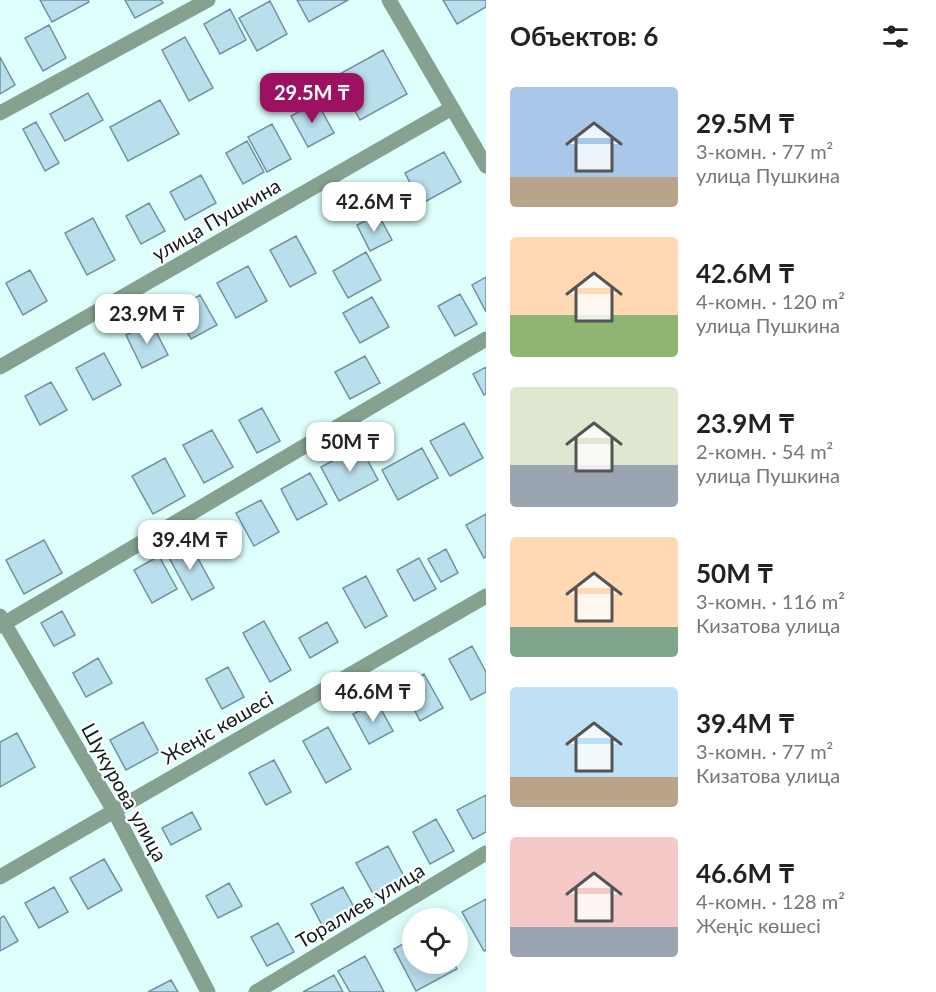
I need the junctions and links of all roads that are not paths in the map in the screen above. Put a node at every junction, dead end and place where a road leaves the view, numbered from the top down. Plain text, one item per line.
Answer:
1 (208, 0) edge
2 (389, 0) edge
3 (452, 108) junction
4 (0, 113) edge
5 (486, 166) edge
6 (486, 339) edge
7 (0, 367) edge
8 (486, 596) edge
9 (1, 622) edge
10 (114, 811) junction
11 (486, 853) edge
12 (0, 877) edge
13 (208, 992) edge
14 (256, 992) edge

1 - 4 street
2 - 3 street
3 - 5 street
3 - 7 street, улица Пушкина
6 - 9 street
8 - 10 street, Жеңіс көшесі
9 - 10 street, Шукурова улица
10 - 12 street, Жеңіс көшесі
10 - 13 street, Шукурова улица
11 - 14 street, Торалиев улица

